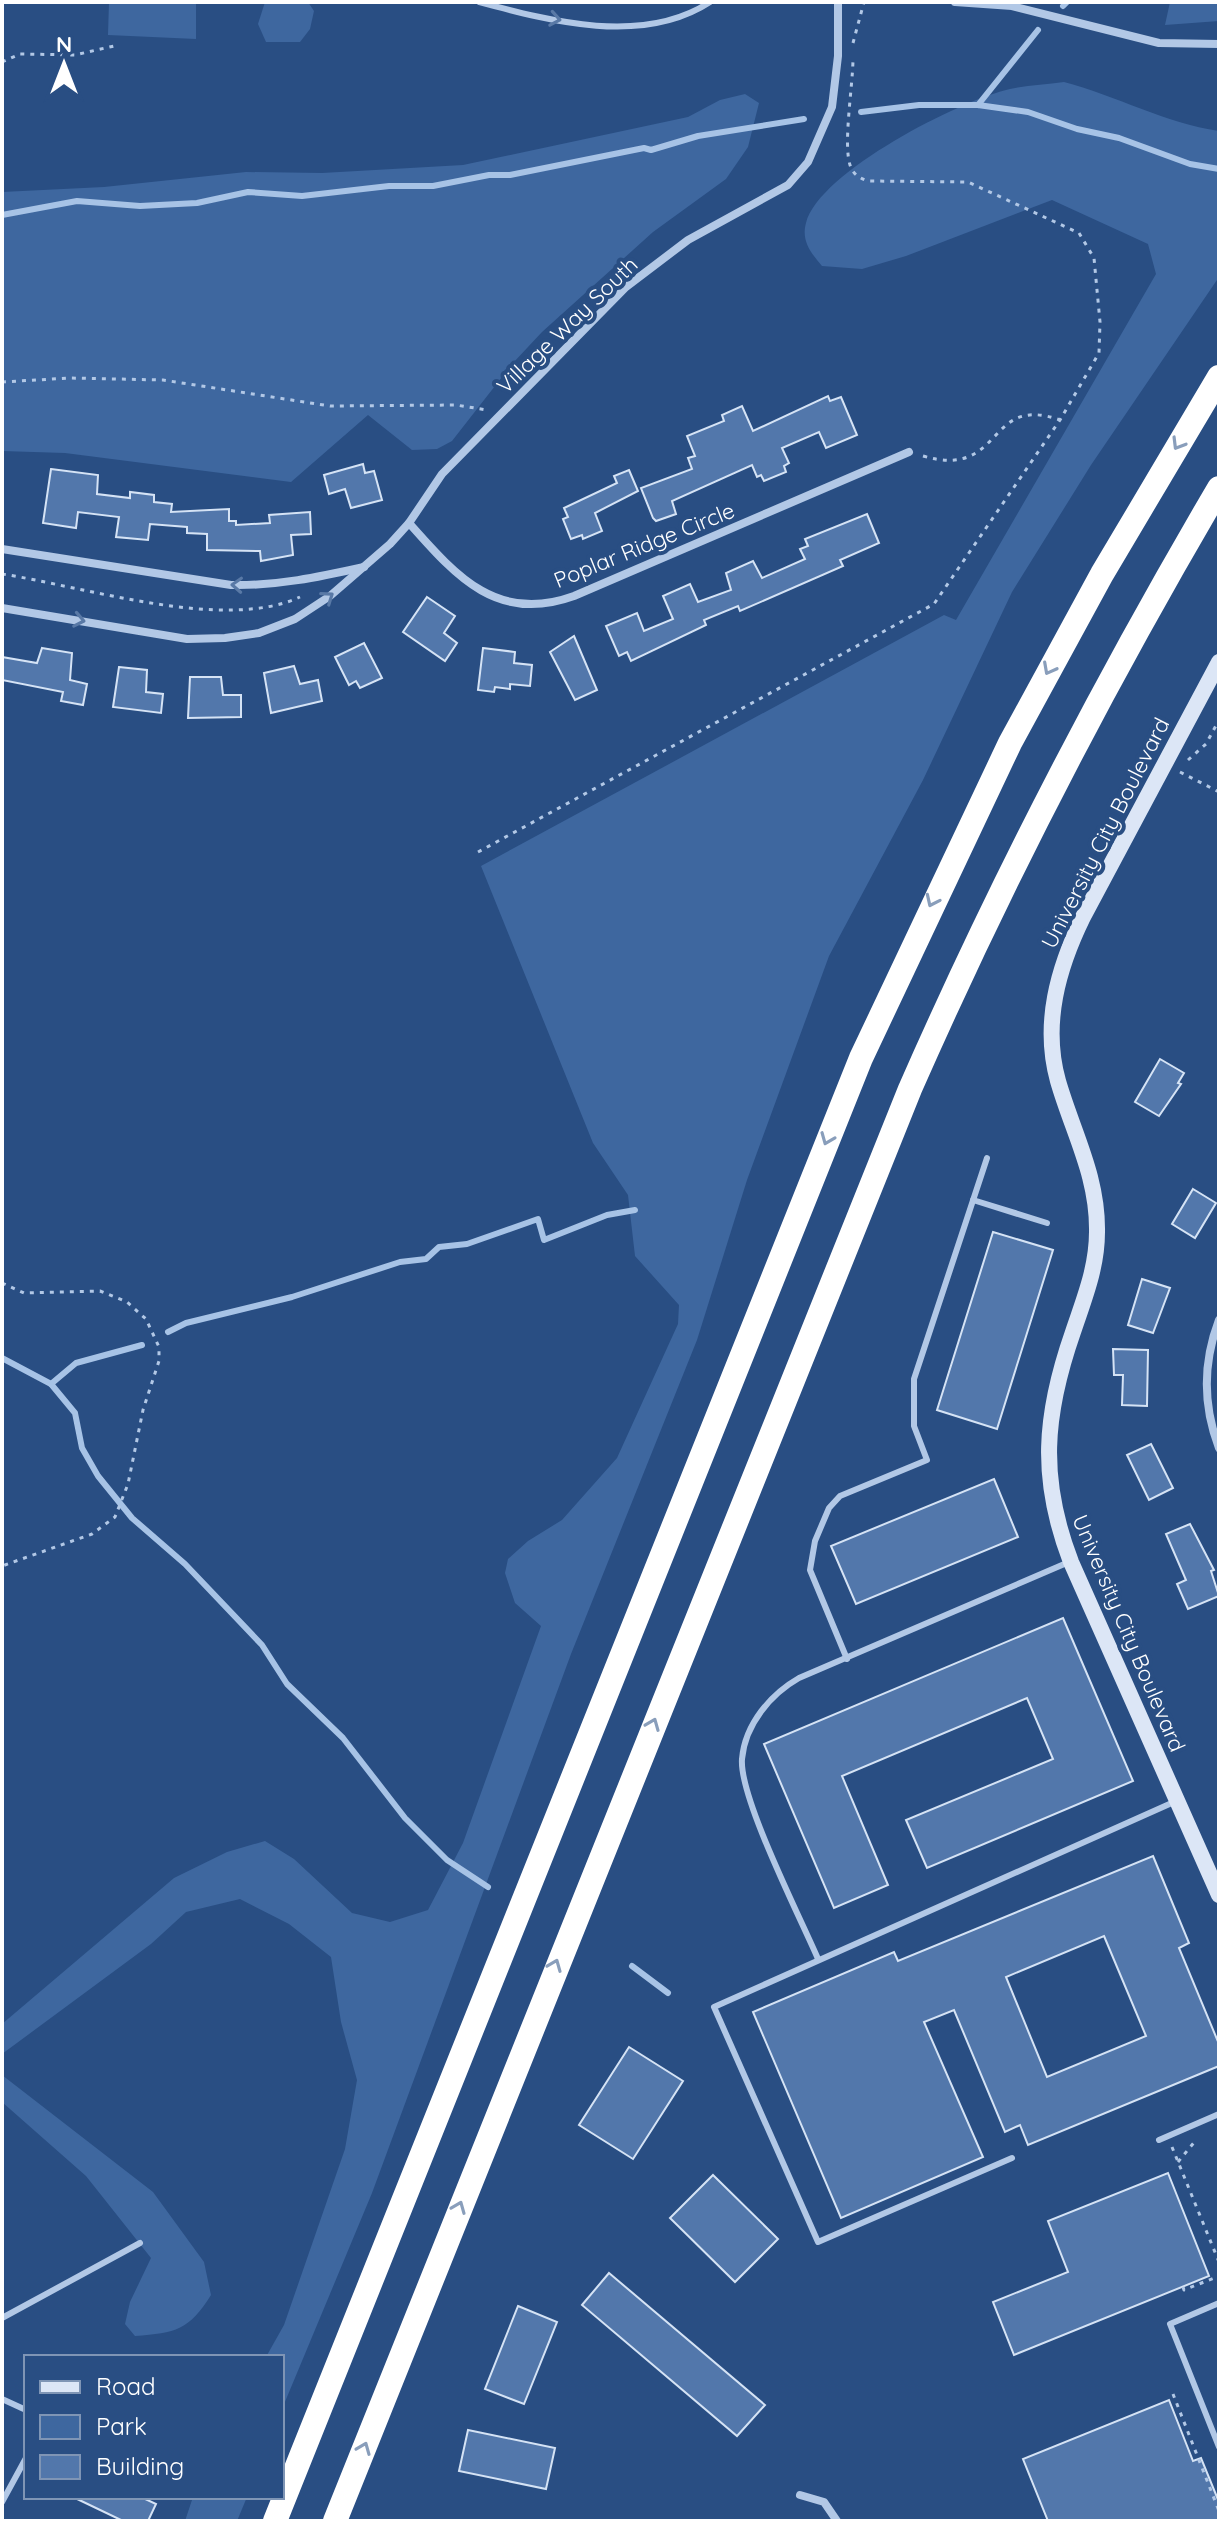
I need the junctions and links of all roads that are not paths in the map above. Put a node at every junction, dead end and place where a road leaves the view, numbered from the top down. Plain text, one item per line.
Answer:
1 (479, 2) edge
2 (710, 2) edge
3 (838, 2) edge
4 (955, 2) edge
5 (1008, 4) edge
6 (1219, 44) edge
7 (1219, 377) edge
8 (909, 452) road end
9 (1219, 488) edge
10 (409, 523) junction
11 (2, 549) edge
12 (369, 566) junction
13 (2, 608) edge
14 (1219, 662) edge
15 (987, 1158) dead end
16 (973, 1200) junction
17 (1047, 1223) dead end
18 (1219, 1320) edge
19 (1219, 1448) edge
20 (1071, 1562) junction
21 (847, 1659) junction
22 (1177, 1801) junction
23 (1219, 1895) edge
24 (818, 1959) junction
25 (1219, 2114) edge
26 (1159, 2140) dead end
27 (1012, 2158) dead end
28 (140, 2243) dead end
29 (1219, 2303) edge
30 (2, 2318) edge
31 (2, 2399) edge
32 (24, 2409) edge
33 (1219, 2447) edge
34 (24, 2462) edge
35 (800, 2495) dead end
36 (284, 2499) edge
37 (284, 2499) edge
38 (2, 2502) edge
39 (275, 2521) edge
40 (335, 2521) edge
41 (837, 2521) edge

1 -> 2 lane
3 - 10 street, Village Way South
4 - 5 street
5 - 6 street
7 -> 36 highway
8 - 10 street, Poplar Ridge Circle
40 -> 9 highway
10 - 12 street, Village Way South
12 -> 11 street
13 -> 12 street, Village Way South
14 - 20 main road, University City Boulevard
15 - 16 lane
16 - 17 lane
16 - 21 lane
18 - 19 street
20 - 21 lane
20 - 22 main road, University City Boulevard
21 - 24 lane
22 - 23 main road, University City Boulevard
22 - 24 lane
24 - 27 lane
25 - 26 lane
28 - 30 lane
29 - 33 lane
31 - 32 lane
34 - 38 lane
35 - 41 street
37 -> 39 highway

